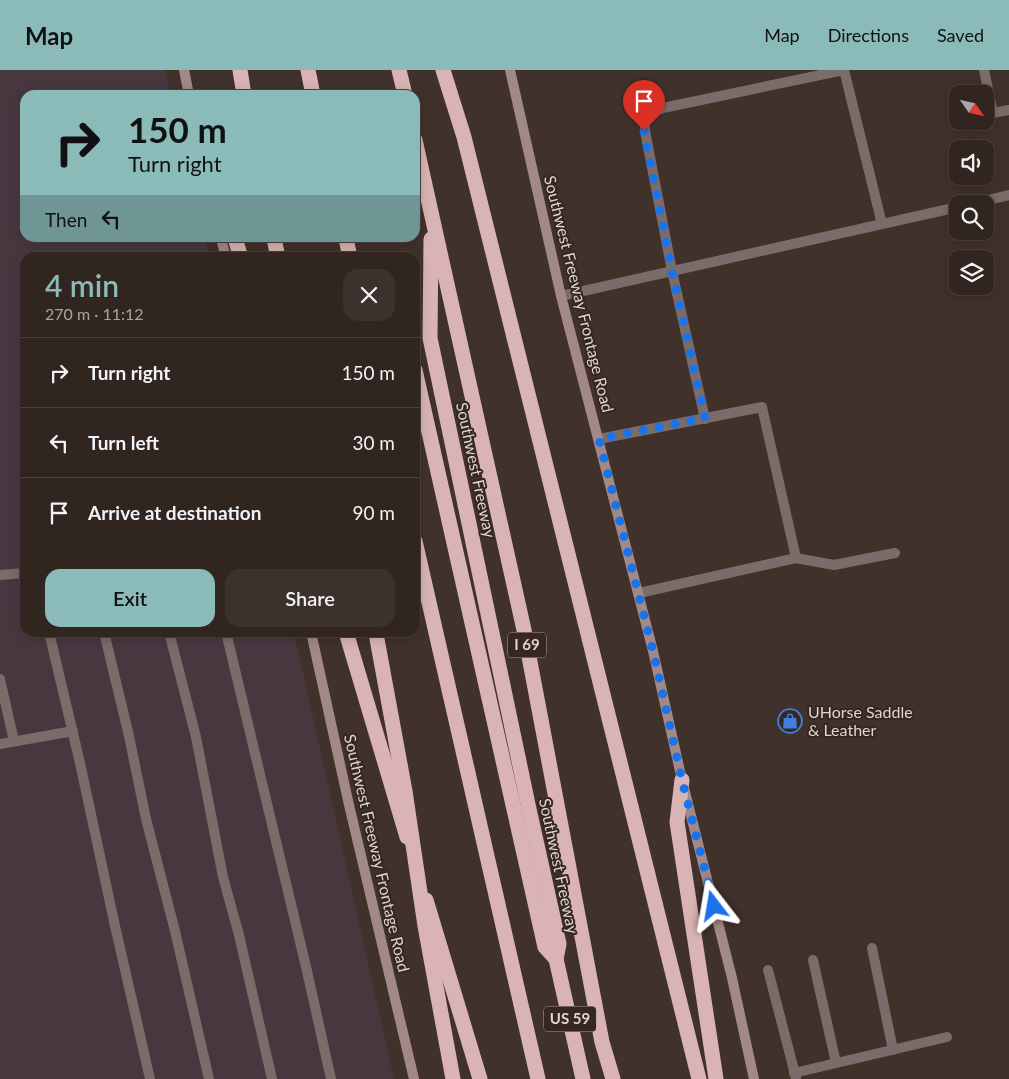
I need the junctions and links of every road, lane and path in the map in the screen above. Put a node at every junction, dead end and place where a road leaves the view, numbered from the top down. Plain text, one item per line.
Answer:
1 (184, 70) edge
2 (240, 70) edge
3 (308, 70) edge
4 (399, 70) edge
5 (443, 70) edge
6 (510, 70) edge
7 (984, 70) edge
8 (188, 90) edge
9 (243, 90) edge
10 (312, 90) edge
11 (404, 90) edge
12 (1009, 110) edge
13 (420, 161) edge
14 (1009, 195) edge
15 (994, 198) edge
16 (949, 209) edge
17 (432, 213) junction
18 (882, 224) junction
19 (672, 271) junction
20 (562, 296) junction
21 (420, 392) edge
22 (705, 418) junction
23 (599, 439) junction
24 (895, 553) dead end
25 (796, 558) junction
26 (420, 563) edge
27 (20, 573) edge
28 (0, 575) edge
29 (639, 593) junction
30 (50, 637) edge
31 (105, 637) edge
32 (170, 637) edge
33 (227, 637) edge
34 (312, 637) edge
35 (347, 637) edge
36 (376, 637) edge
37 (0, 679) edge
38 (73, 732) junction
39 (14, 741) junction
40 (0, 744) edge
41 (682, 780) junction
42 (872, 948) dead end
43 (556, 959) junction
44 (812, 960) dead end
45 (768, 970) dead end
46 (947, 1038) dead end
47 (893, 1050) junction
48 (836, 1063) junction
49 (795, 1076) edge
50 (150, 1079) edge
51 (209, 1079) edge
52 (272, 1079) edge
53 (331, 1079) edge
54 (414, 1079) edge
55 (453, 1079) edge
56 (480, 1079) edge
57 (538, 1079) edge
58 (584, 1079) edge
59 (613, 1079) edge
60 (699, 1079) edge
61 (716, 1079) edge
62 (754, 1079) edge

1 - 8 main road
2 - 9 highway
3 - 10 highway
4 - 11 highway
5 - 60 highway
6 - 20 main road, Southwest Freeway Frontage Road
7 - 12 lane
13 - 17 highway, Southwest Freeway / I 69
14 - 15 lane
16 - 18 lane
17 - 43 highway, Southwest Freeway
17 - 59 highway, Southwest Freeway / I 69
18 - 19 lane
18 - 19 lane
19 - 20 lane
19 - 22 lane
20 - 23 main road, Southwest Freeway Frontage Road
21 - 43 highway, Southwest Freeway
22 - 23 lane
22 - 25 lane
23 - 29 main road, Southwest Freeway Frontage Road
24 - 25 lane
25 - 29 lane
26 - 57 highway
27 - 28 lane
29 - 41 main road, Southwest Freeway Frontage Road
30 - 38 lane
31 - 51 lane
32 - 52 lane
33 - 53 lane
34 - 54 main road, Southwest Freeway Frontage Road
35 - 56 highway
36 - 55 highway, bridge
37 - 39 lane
38 - 39 lane
38 - 50 lane
39 - 40 lane
41 - 61 highway
41 - 62 main road, Southwest Freeway Frontage Road
42 - 47 lane
43 - 58 highway, US 59
44 - 48 lane
45 - 49 lane
46 - 47 lane
47 - 48 lane
48 - 49 lane

